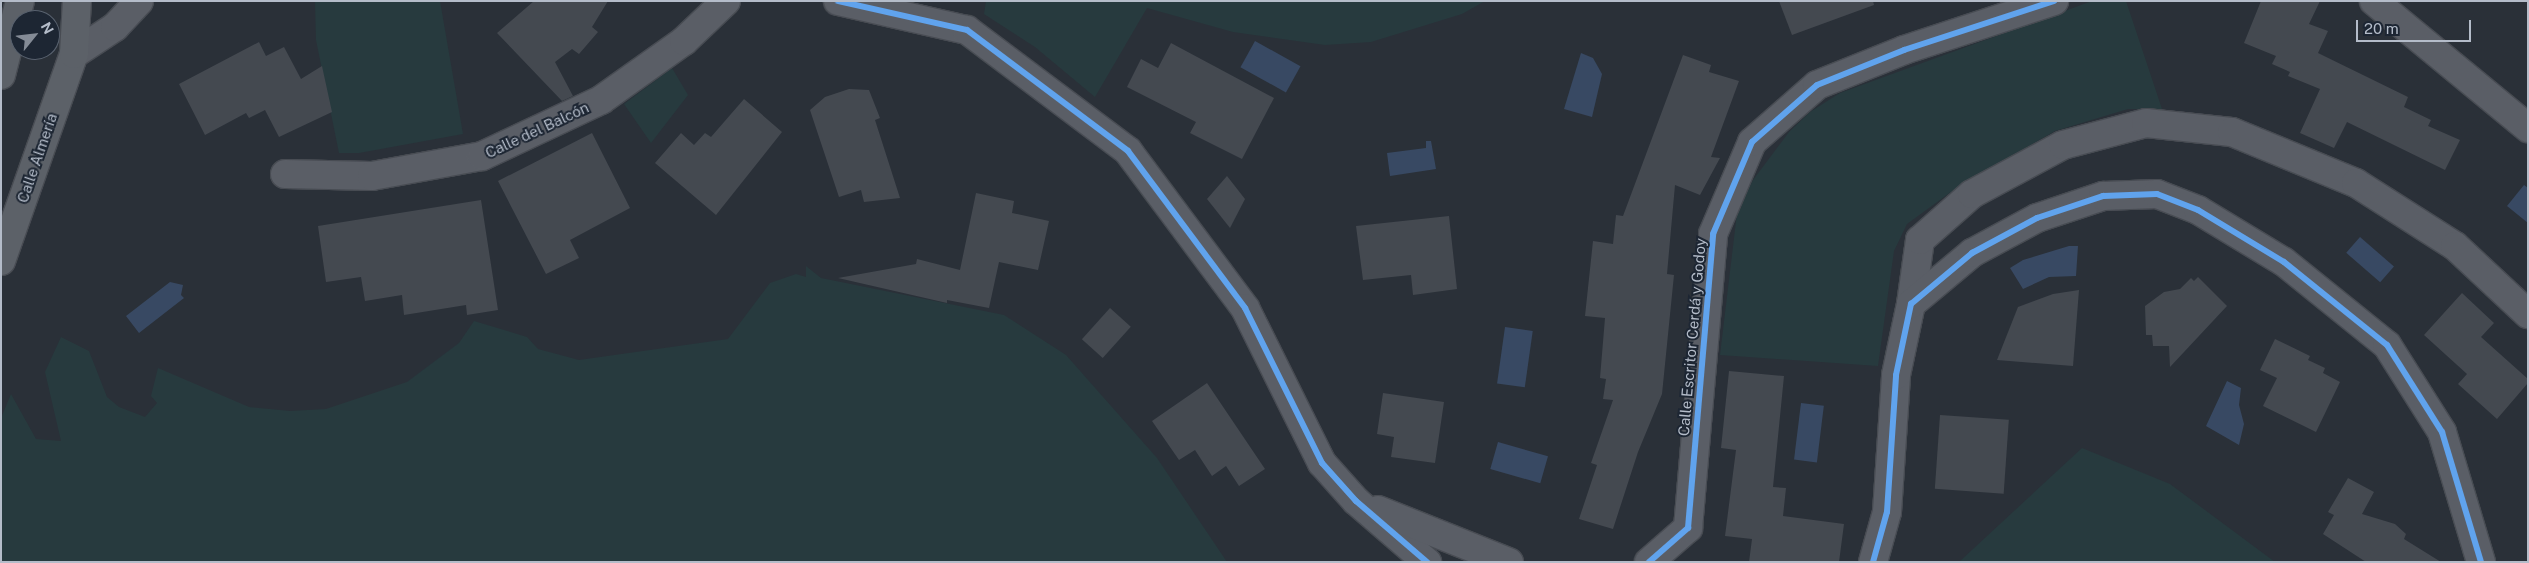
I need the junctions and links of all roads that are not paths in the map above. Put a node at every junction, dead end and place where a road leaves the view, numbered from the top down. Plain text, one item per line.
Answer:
1 (20, 1) edge
2 (77, 1) edge
3 (139, 1) edge
4 (726, 1) edge
5 (838, 1) edge
6 (2054, 1) edge
7 (2374, 1) edge
8 (74, 54) junction
9 (1, 75) edge
10 (2528, 128) edge
11 (285, 174) dead end
12 (1, 261) edge
13 (1911, 304) junction
14 (2528, 314) edge
15 (1356, 501) junction
16 (1428, 562) edge
17 (1509, 562) edge
18 (1649, 562) edge
19 (1873, 562) edge
20 (2481, 562) edge

1 - 9 main road
2 - 8 main road, Calle Almería
3 - 8 street
4 - 11 street, Calle del Balcón
5 - 15 street
6 - 18 street, Calle Escritor Cerdá y Godoy
7 - 10 street
8 - 12 main road, Calle Almería
13 - 14 street
13 - 19 street
13 - 20 street
15 - 16 street
15 - 17 street

